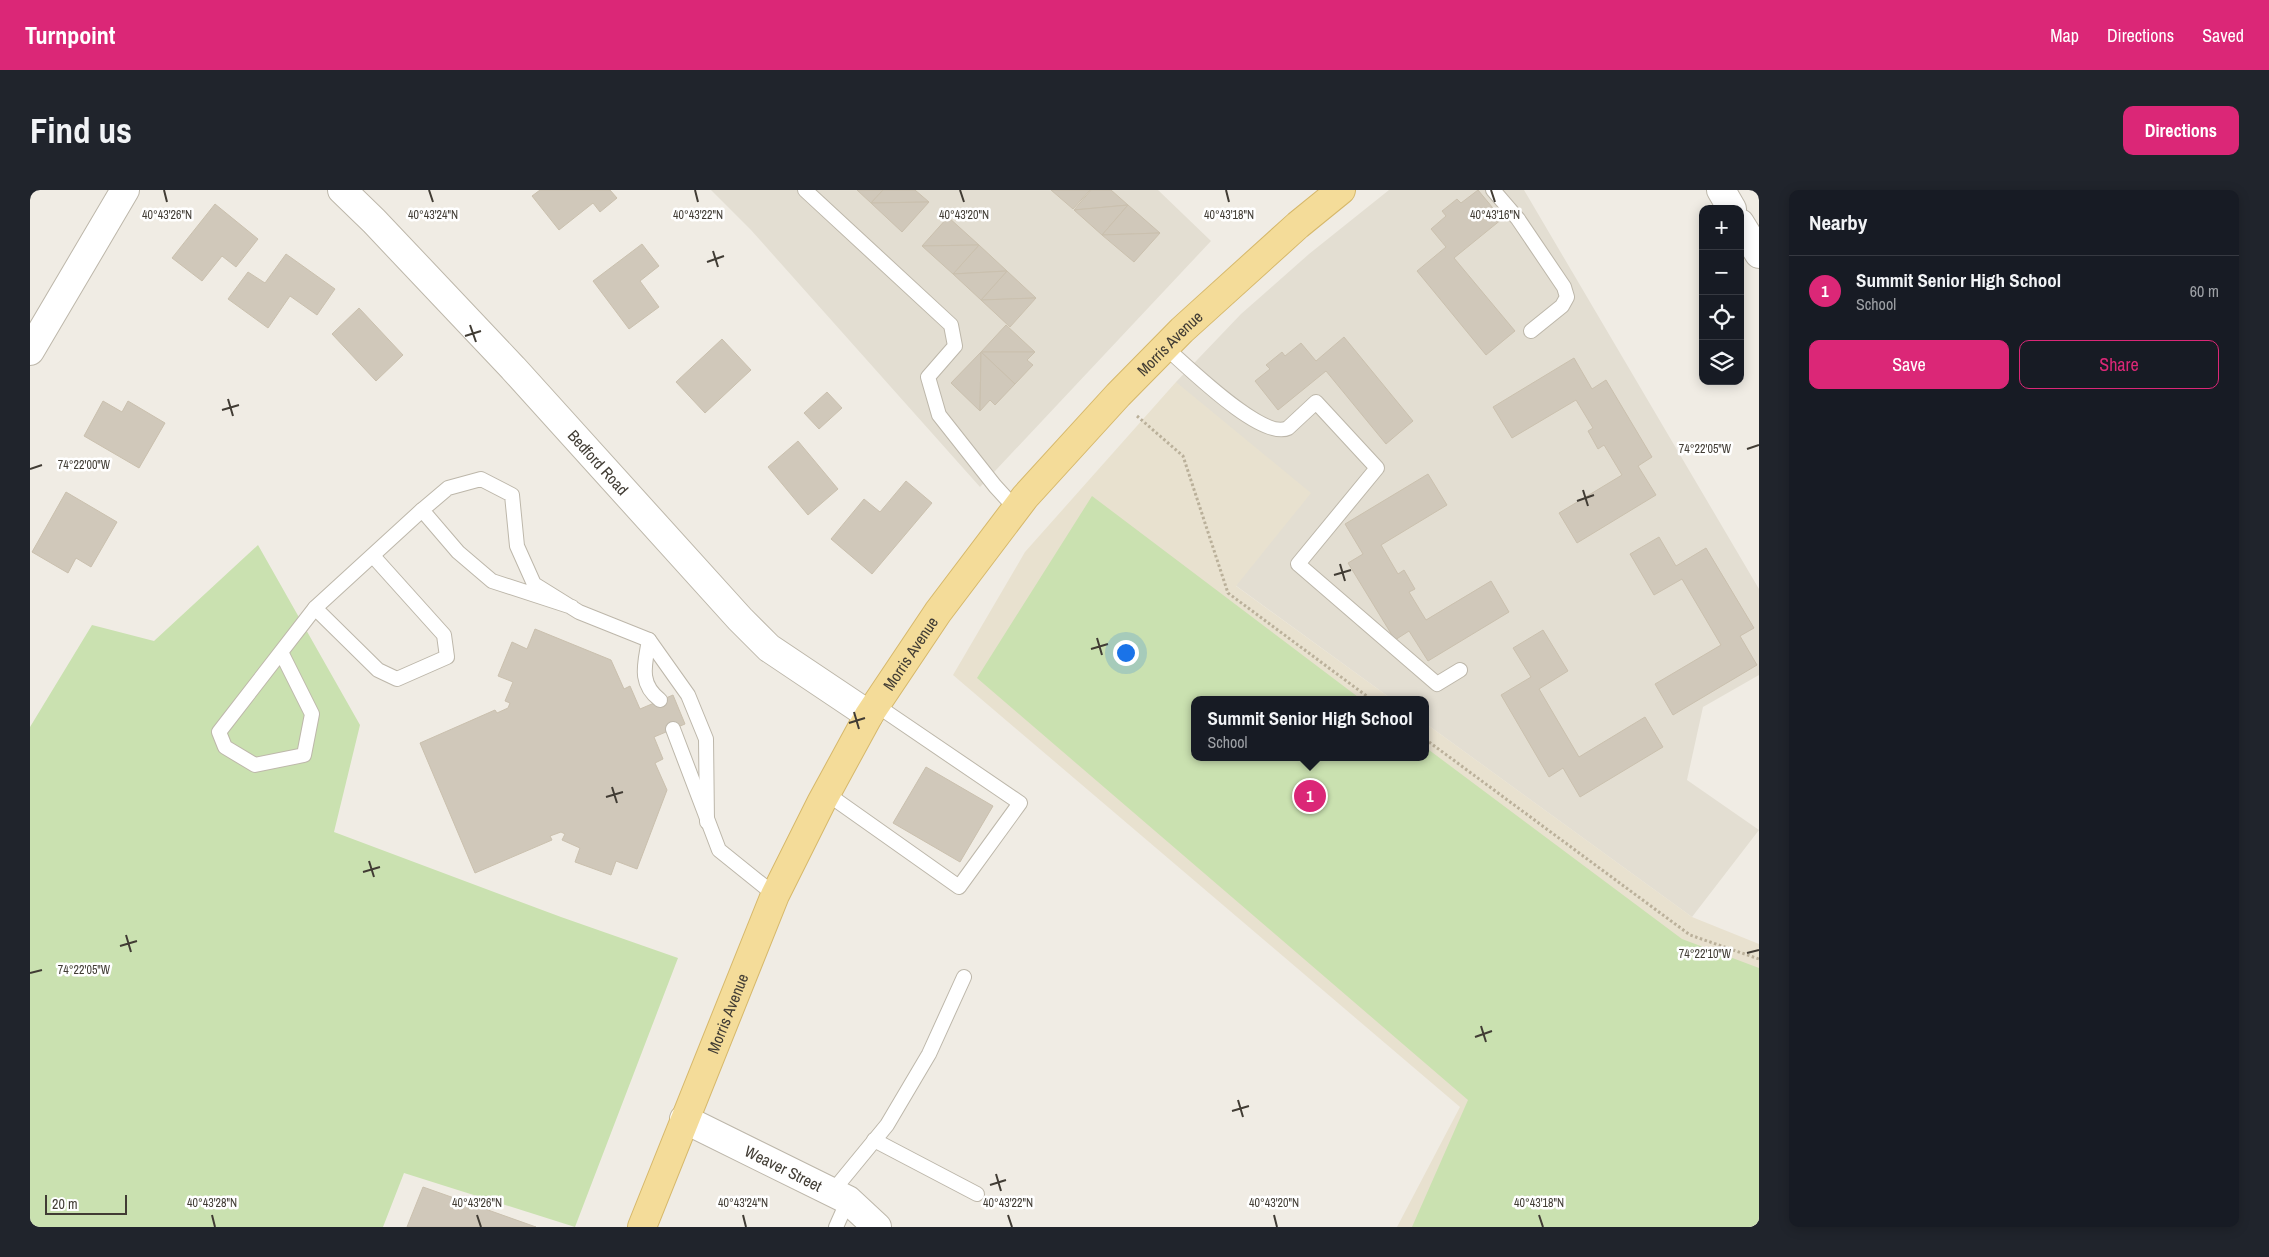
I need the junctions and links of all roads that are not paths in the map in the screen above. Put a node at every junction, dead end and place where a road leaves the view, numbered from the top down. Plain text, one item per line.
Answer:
1 (125, 190) edge
2 (342, 190) edge
3 (805, 190) edge
4 (1341, 190) edge
5 (1493, 190) edge
6 (1721, 190) edge
7 (1730, 205) edge
8 (1744, 230) edge
9 (1759, 254) edge
10 (1531, 330) dead end
11 (1164, 347) junction
12 (30, 351) edge
13 (1016, 509) junction
14 (422, 510) junction
15 (372, 556) junction
16 (572, 607) junction
17 (315, 608) junction
18 (648, 640) junction
19 (281, 652) junction
20 (1460, 670) dead end
21 (660, 700) dead end
22 (873, 710) junction
23 (673, 729) dead end
24 (826, 793) junction
25 (707, 822) junction
26 (775, 895) junction
27 (964, 977) dead end
28 (684, 1119) junction
29 (874, 1140) junction
30 (977, 1194) dead end
31 (840, 1196) junction
32 (642, 1227) edge
33 (836, 1227) edge
34 (877, 1227) edge

1 - 12 street
2 - 22 street, Bedford Road
3 - 13 lane
4 - 11 main road, Morris Avenue
5 - 10 lane
6 - 7 street
8 - 9 street
11 - 13 main road, Morris Avenue
11 - 20 lane
13 - 22 main road, Morris Avenue
14 - 15 lane
14 - 16 lane
14 - 16 lane
15 - 17 lane
15 - 17 lane
16 - 18 lane
17 - 19 lane
18 - 21 lane
18 - 25 lane
19 - 19 lane
22 - 24 main road, Morris Avenue
22 - 24 lane
23 - 25 lane
24 - 26 main road, Morris Avenue
25 - 26 lane
26 - 28 main road, Morris Avenue
27 - 29 lane
28 - 31 street, Weaver Street
28 - 32 main road, Morris Avenue
29 - 30 lane
29 - 31 lane
31 - 33 lane
31 - 34 street, Weaver Street

